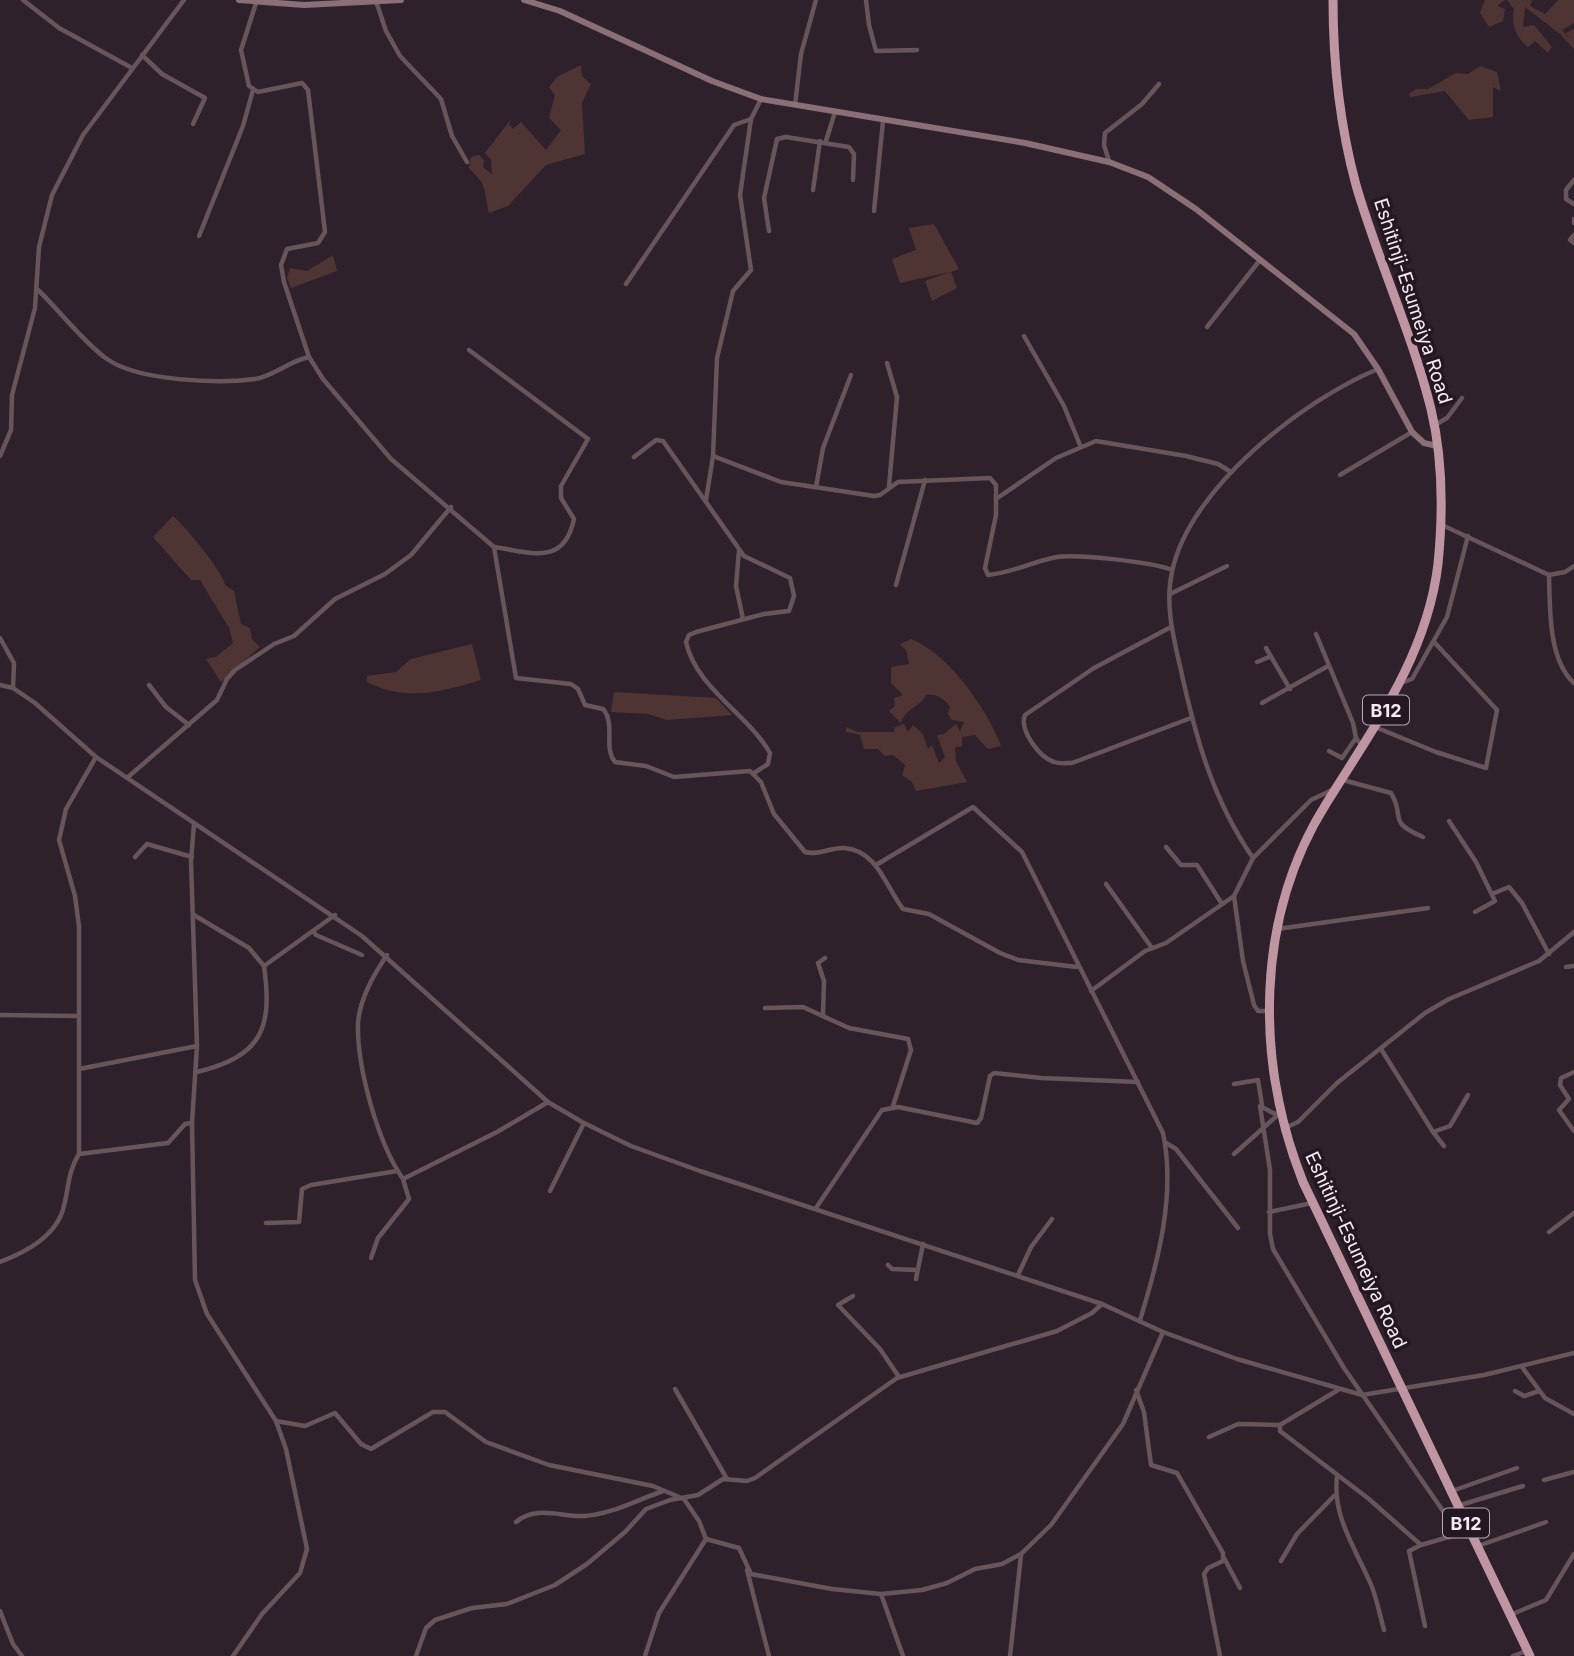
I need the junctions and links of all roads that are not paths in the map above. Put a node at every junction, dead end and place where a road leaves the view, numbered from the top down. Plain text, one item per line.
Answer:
1 (23, 0) edge
2 (184, 0) edge
3 (239, 0) edge
4 (401, 0) edge
5 (524, 0) edge
6 (817, 0) edge
7 (866, 0) edge
8 (1333, 0) edge
9 (376, 1) edge
10 (256, 3) junction
11 (917, 50) dead end
12 (142, 55) junction
13 (132, 68) junction
14 (1158, 84) dead end
15 (253, 90) junction
16 (761, 99) junction
17 (795, 106) junction
18 (835, 112) junction
19 (751, 119) junction
20 (883, 121) junction
21 (193, 124) dead end
22 (823, 141) junction
23 (467, 162) dead end
24 (1109, 162) junction
25 (853, 180) dead end
26 (1574, 180) edge
27 (813, 190) dead end
28 (1574, 204) edge
29 (874, 211) dead end
30 (769, 231) dead end
31 (1574, 234) edge
32 (200, 236) dead end
33 (1574, 243) edge
34 (1260, 260) junction
35 (626, 284) dead end
36 (38, 290) junction
37 (1207, 327) dead end
38 (1024, 336) dead end
39 (469, 350) dead end
40 (309, 357) junction
41 (887, 363) dead end
42 (1378, 369) junction
43 (851, 375) dead end
44 (1462, 398) dead end
45 (1434, 425) junction
46 (1412, 432) junction
47 (1080, 445) junction
48 (1437, 446) junction
49 (0, 456) edge
50 (713, 456) junction
51 (634, 457) dead end
52 (1231, 472) junction
53 (1340, 475) dead end
54 (925, 480) junction
55 (889, 486) junction
56 (816, 488) junction
57 (996, 499) junction
58 (705, 501) junction
59 (451, 507) junction
60 (1441, 524) junction
61 (1468, 536) junction
62 (494, 547) junction
63 (739, 550) junction
64 (1227, 566) dead end
65 (1574, 566) edge
66 (1172, 570) junction
67 (1549, 575) junction
68 (896, 585) dead end
69 (1170, 594) junction
70 (743, 619) junction
71 (1171, 626) junction
72 (1315, 634) dead end
73 (0, 638) edge
74 (1435, 643) junction
75 (1266, 648) dead end
76 (1269, 657) junction
77 (1257, 662) dead end
78 (1328, 666) junction
79 (1401, 683) junction
80 (1574, 683) edge
81 (0, 685) edge
82 (149, 685) dead end
83 (13, 688) junction
84 (1290, 689) junction
85 (1262, 703) dead end
86 (1191, 718) junction
87 (189, 725) junction
88 (1375, 727) junction
89 (1356, 738) junction
90 (1363, 747) junction
91 (1329, 751) dead end
92 (96, 757) junction
93 (754, 773) junction
94 (128, 777) junction
95 (1342, 780) junction
96 (1336, 789) junction
97 (1449, 821) dead end
98 (194, 823) junction
99 (1423, 837) dead end
100 (1166, 847) dead end
101 (192, 856) junction
102 (135, 857) dead end
103 (1253, 858) junction
104 (876, 865) junction
105 (1106, 884) dead end
106 (1493, 894) junction
107 (1234, 896) junction
108 (1222, 904) junction
109 (1428, 908) dead end
110 (1475, 912) dead end
111 (193, 915) junction
112 (335, 915) junction
113 (1276, 929) junction
114 (313, 931) junction
115 (1574, 932) edge
116 (1152, 948) junction
117 (1549, 954) junction
118 (362, 955) dead end
119 (387, 955) junction
120 (825, 958) dead end
121 (264, 966) junction
122 (1574, 966) edge
123 (1077, 967) junction
124 (1566, 967) dead end
125 (1091, 991) junction
126 (765, 1008) dead end
127 (1269, 1011) junction
128 (0, 1015) edge
129 (78, 1016) junction
130 (823, 1016) junction
131 (197, 1046) junction
132 (1381, 1049) junction
133 (79, 1069) junction
134 (197, 1072) junction
135 (1574, 1072) edge
136 (1138, 1082) junction
137 (1234, 1084) dead end
138 (1468, 1095) dead end
139 (548, 1102) junction
140 (1262, 1105) junction
141 (893, 1106) junction
142 (1281, 1112) junction
143 (584, 1123) junction
144 (192, 1124) junction
145 (1285, 1128) junction
146 (1264, 1130) junction
147 (1574, 1131) edge
148 (1433, 1132) junction
149 (1165, 1142) junction
150 (1444, 1146) dead end
151 (79, 1154) junction
152 (1234, 1154) dead end
153 (397, 1171) junction
154 (402, 1179) junction
155 (550, 1191) dead end
156 (1313, 1203) junction
157 (816, 1208) junction
158 (1269, 1212) junction
159 (1574, 1213) edge
160 (1052, 1219) dead end
161 (266, 1223) dead end
162 (1238, 1228) dead end
163 (1549, 1232) dead end
164 (923, 1244) junction
165 (371, 1258) dead end
166 (0, 1262) edge
167 (888, 1265) dead end
168 (916, 1270) junction
169 (1018, 1275) junction
170 (916, 1279) dead end
171 (853, 1296) dead end
172 (1102, 1304) junction
173 (1140, 1320) junction
174 (1163, 1332) junction
175 (1574, 1353) edge
176 (1522, 1367) junction
177 (899, 1377) junction
178 (675, 1389) dead end
179 (1136, 1390) junction
180 (1338, 1390) junction
181 (1401, 1390) junction
182 (1515, 1391) dead end
183 (1539, 1391) junction
184 (1362, 1395) junction
185 (1574, 1414) edge
186 (276, 1421) junction
187 (1280, 1425) junction
188 (1209, 1437) dead end
189 (1517, 1468) dead end
190 (1574, 1472) edge
191 (1337, 1477) junction
192 (727, 1479) junction
193 (1544, 1480) dead end
194 (1523, 1486) dead end
195 (664, 1491) junction
196 (1450, 1491) junction
197 (1335, 1495) junction
198 (684, 1499) junction
199 (1457, 1506) junction
200 (516, 1522) dead end
201 (1546, 1522) dead end
202 (1459, 1534) junction
203 (1471, 1534) junction
204 (706, 1539) junction
205 (1421, 1545) junction
206 (1477, 1546) junction
207 (1574, 1553) edge
208 (1021, 1554) junction
209 (1224, 1558) junction
210 (1281, 1562) dead end
211 (747, 1570) junction
212 (1240, 1588) dead end
213 (881, 1594) junction
214 (0, 1611) edge
215 (1510, 1616) junction
216 (1425, 1626) dead end
217 (1384, 1630) dead end
218 (1528, 1653) edge
219 (22, 1656) edge
220 (233, 1656) edge
221 (416, 1656) edge
222 (645, 1656) edge
223 (769, 1656) edge
224 (903, 1656) edge
225 (1010, 1656) edge
226 (1220, 1656) edge
227 (1513, 1656) edge

1 - 13 street
2 - 12 street
3 - 10 street
4 - 9 street
5 - 16 street
6 - 17 street
7 - 11 street
8 - 45 highway, Eshitinji-Esumeiya Road / B12
9 - 10 street
9 - 23 street
10 - 15 street
12 - 13 street
12 - 21 street
13 - 36 street
14 - 24 street
15 - 32 street
15 - 40 street
16 - 17 street
16 - 19 street
17 - 18 street
18 - 20 street
18 - 22 street
19 - 35 street
19 - 50 street
20 - 24 street
20 - 29 street
22 - 25 street
22 - 27 street
22 - 30 street
24 - 34 street
26 - 28 street
31 - 33 street
34 - 37 street
34 - 42 street
36 - 40 street
36 - 49 street
38 - 47 street
39 - 62 street
40 - 59 street
41 - 55 street
42 - 46 street
42 - 52 street
43 - 56 street
44 - 45 street
45 - 48 highway, Eshitinji-Esumeiya Road / B12
46 - 48 street
46 - 53 street
47 - 52 street
47 - 57 street
48 - 60 highway, Eshitinji-Esumeiya Road / B12
50 - 56 street
50 - 58 street
51 - 58 street
52 - 66 street
54 - 55 street
54 - 57 street
54 - 68 street
55 - 56 street
57 - 66 street
58 - 63 street
59 - 62 street
59 - 87 street
60 - 61 street
60 - 79 highway, Eshitinji-Esumeiya Road / B12
61 - 67 street
61 - 74 street
62 - 93 street
63 - 70 street
63 - 70 street
64 - 69 street
65 - 67 street
66 - 69 street
67 - 80 street
69 - 71 street
70 - 93 street
71 - 86 street
71 - 86 street
72 - 78 street
73 - 83 street
74 - 79 street
74 - 88 street
75 - 76 street
76 - 77 street
76 - 84 street
78 - 84 street
78 - 89 street
79 - 88 highway, Eshitinji-Esumeiya Road / B12
81 - 83 street
82 - 87 street
83 - 92 street
84 - 85 street
86 - 103 street
87 - 94 street
88 - 90 highway, Eshitinji-Esumeiya Road / B12
89 - 90 street
89 - 91 street
90 - 95 highway, Eshitinji-Esumeiya Road / B12
92 - 94 street
92 - 129 street
93 - 104 street
94 - 98 street
95 - 96 highway, Eshitinji-Esumeiya Road / B12
95 - 99 street
96 - 103 street
96 - 113 highway, Eshitinji-Esumeiya Road / B12
97 - 106 street
98 - 101 street
98 - 112 street
100 - 108 street
101 - 102 street
101 - 111 street
103 - 107 street
104 - 123 street
104 - 123 street
105 - 116 street
106 - 110 street
106 - 117 street
107 - 108 street
107 - 127 street
108 - 116 street
109 - 113 street
111 - 121 street
111 - 131 street
112 - 114 street
112 - 119 street
113 - 127 highway, Eshitinji-Esumeiya Road / B12
114 - 118 street
114 - 121 street
115 - 117 street
116 - 125 street
117 - 132 street
119 - 139 street
119 - 153 street
120 - 130 street
121 - 134 street
122 - 124 street
123 - 125 street
125 - 136 street
126 - 130 street
127 - 142 highway, Eshitinji-Esumeiya Road / B12
128 - 129 street
129 - 133 street
130 - 141 street
131 - 133 street
131 - 134 street
132 - 145 street
132 - 148 street
133 - 151 street
134 - 144 street
135 - 147 street
136 - 141 street
136 - 149 street
137 - 140 street
138 - 148 street
139 - 143 street
139 - 154 street
140 - 142 street
140 - 146 street
141 - 157 street
142 - 145 highway, Eshitinji-Esumeiya Road / B12
142 - 146 street
143 - 155 street
143 - 157 street
144 - 151 street
144 - 186 street
145 - 156 highway, Eshitinji-Esumeiya Road / B12
146 - 152 street
146 - 158 street
148 - 150 street
149 - 162 street
149 - 173 street
151 - 166 street
153 - 154 street
153 - 161 street
154 - 165 street
156 - 158 street
156 - 181 highway, Eshitinji-Esumeiya Road / B12
157 - 164 street
158 - 184 street
159 - 163 street
160 - 169 street
164 - 168 street
164 - 169 street
167 - 168 street
168 - 170 street
169 - 172 street
171 - 177 street
172 - 173 street
172 - 177 street
173 - 174 street
174 - 179 street
174 - 180 street
175 - 176 street
176 - 181 street
176 - 183 street
177 - 192 street
178 - 192 street
179 - 208 street
179 - 209 street
180 - 184 street
180 - 187 street
181 - 184 street
181 - 196 highway, B12
182 - 183 street
183 - 185 street
184 - 202 street
186 - 195 street
186 - 220 street
187 - 188 street
187 - 191 street
189 - 196 street
190 - 193 street
191 - 197 street
191 - 205 street
192 - 198 street
194 - 199 street
195 - 198 street
195 - 200 street
196 - 199 highway, B12
197 - 210 street
197 - 217 street
198 - 204 street
198 - 221 street
199 - 203 highway, B12
201 - 206 street
202 - 203 street
202 - 205 street
203 - 206 highway, B12
204 - 211 street
204 - 222 street
205 - 216 street
206 - 215 highway, B12
207 - 215 street
208 - 213 street
208 - 225 street
209 - 212 street
209 - 226 street
211 - 213 street
211 - 223 street
213 - 224 street
214 - 219 street
215 - 218 highway, B12
218 - 227 street

